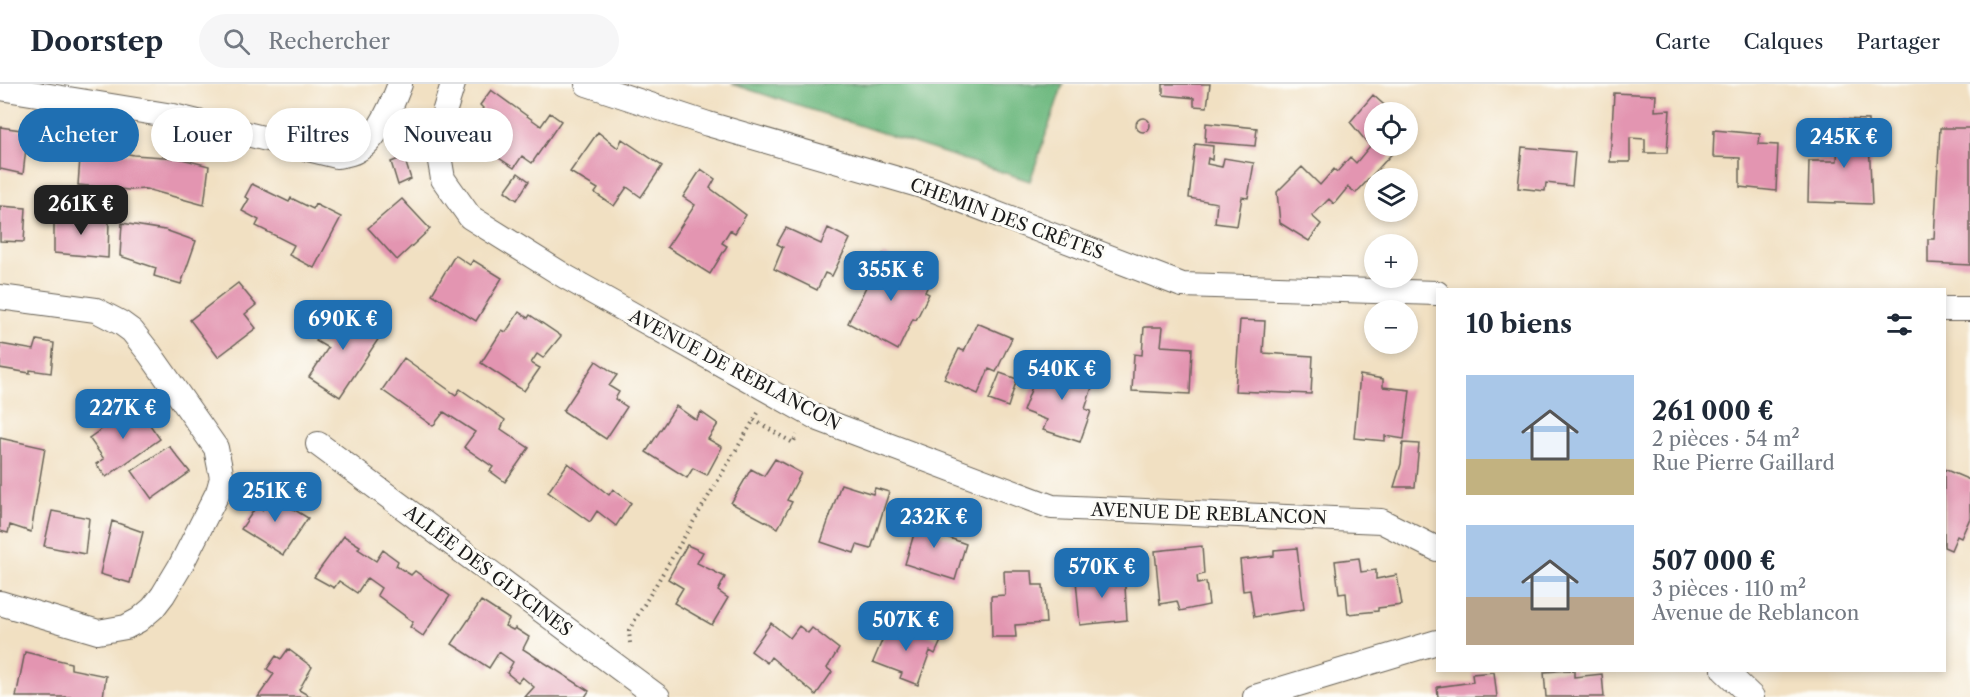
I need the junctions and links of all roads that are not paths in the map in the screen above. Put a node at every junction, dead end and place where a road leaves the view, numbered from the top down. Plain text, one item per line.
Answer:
1 (400, 84) edge
2 (453, 84) edge
3 (587, 84) edge
4 (0, 88) edge
5 (1436, 293) edge
6 (0, 297) edge
7 (1946, 309) edge
8 (1970, 309) edge
9 (318, 444) dead end
10 (1436, 548) edge
11 (0, 603) edge
12 (1436, 642) edge
13 (1726, 672) edge
14 (658, 697) edge
15 (1255, 697) edge
16 (1752, 697) edge

1 - 4 street
2 - 10 street, AVENUE DE REBLANCON
3 - 5 street, CHEMIN DES CRÊTES
6 - 11 street
7 - 8 street
9 - 14 street, ALLÉE DES GLYCINES
12 - 15 street
13 - 16 street

